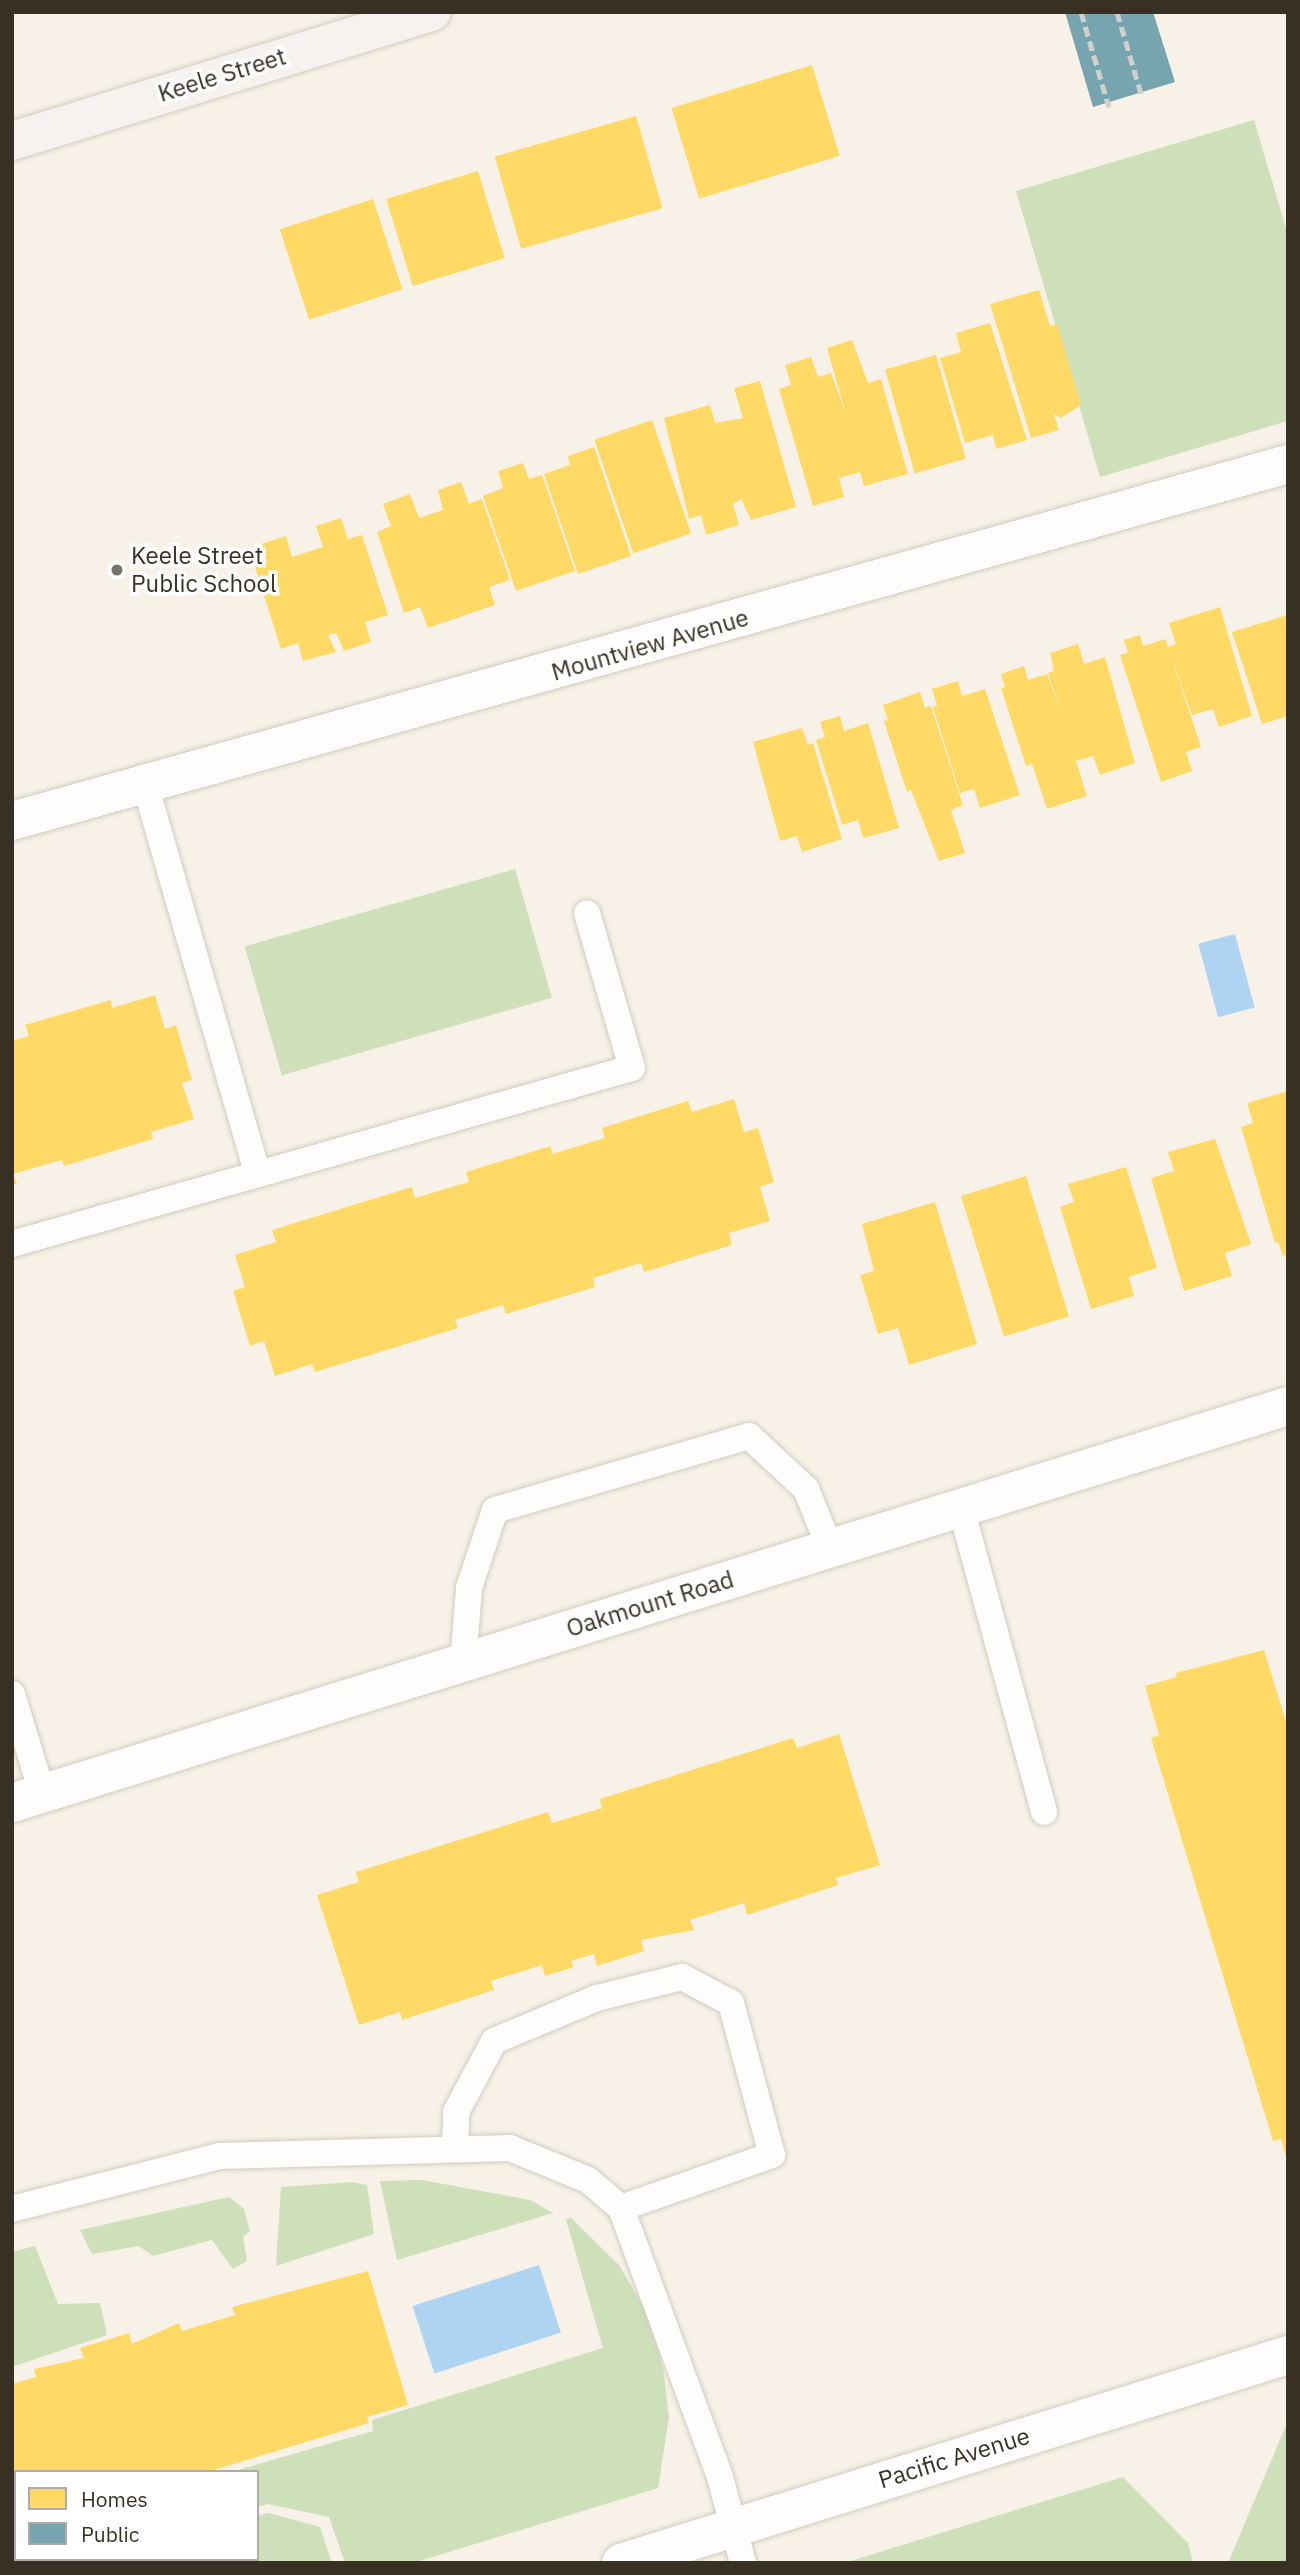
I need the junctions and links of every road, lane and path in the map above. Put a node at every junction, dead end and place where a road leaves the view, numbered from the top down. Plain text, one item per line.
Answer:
1 (432, 12) edge
2 (12, 141) edge
3 (1288, 464) edge
4 (145, 784) junction
5 (12, 821) edge
6 (587, 913) dead end
7 (257, 1173) junction
8 (12, 1244) edge
9 (1288, 1406) edge
10 (961, 1508) junction
11 (830, 1548) junction
12 (463, 1662) junction
13 (12, 1694) edge
14 (27, 1798) edge
15 (1044, 1812) dead end
16 (455, 2149) junction
17 (621, 2208) junction
18 (12, 2209) edge
19 (1288, 2355) edge
20 (739, 2545) edge
21 (621, 2563) edge

1 - 2 main road, Keele Street
3 - 4 street, Mountview Avenue
4 - 5 street, Mountview Avenue
4 - 7 lane
6 - 7 lane
7 - 8 lane
9 - 10 street, Oakmount Road
10 - 11 street, Oakmount Road
10 - 15 lane
11 - 12 street, Oakmount Road
11 - 12 lane
12 - 14 street, Oakmount Road
13 - 14 lane
16 - 17 lane
16 - 17 lane
16 - 18 lane
17 - 20 lane
19 - 20 street, Pacific Avenue
20 - 21 street, Pacific Avenue

